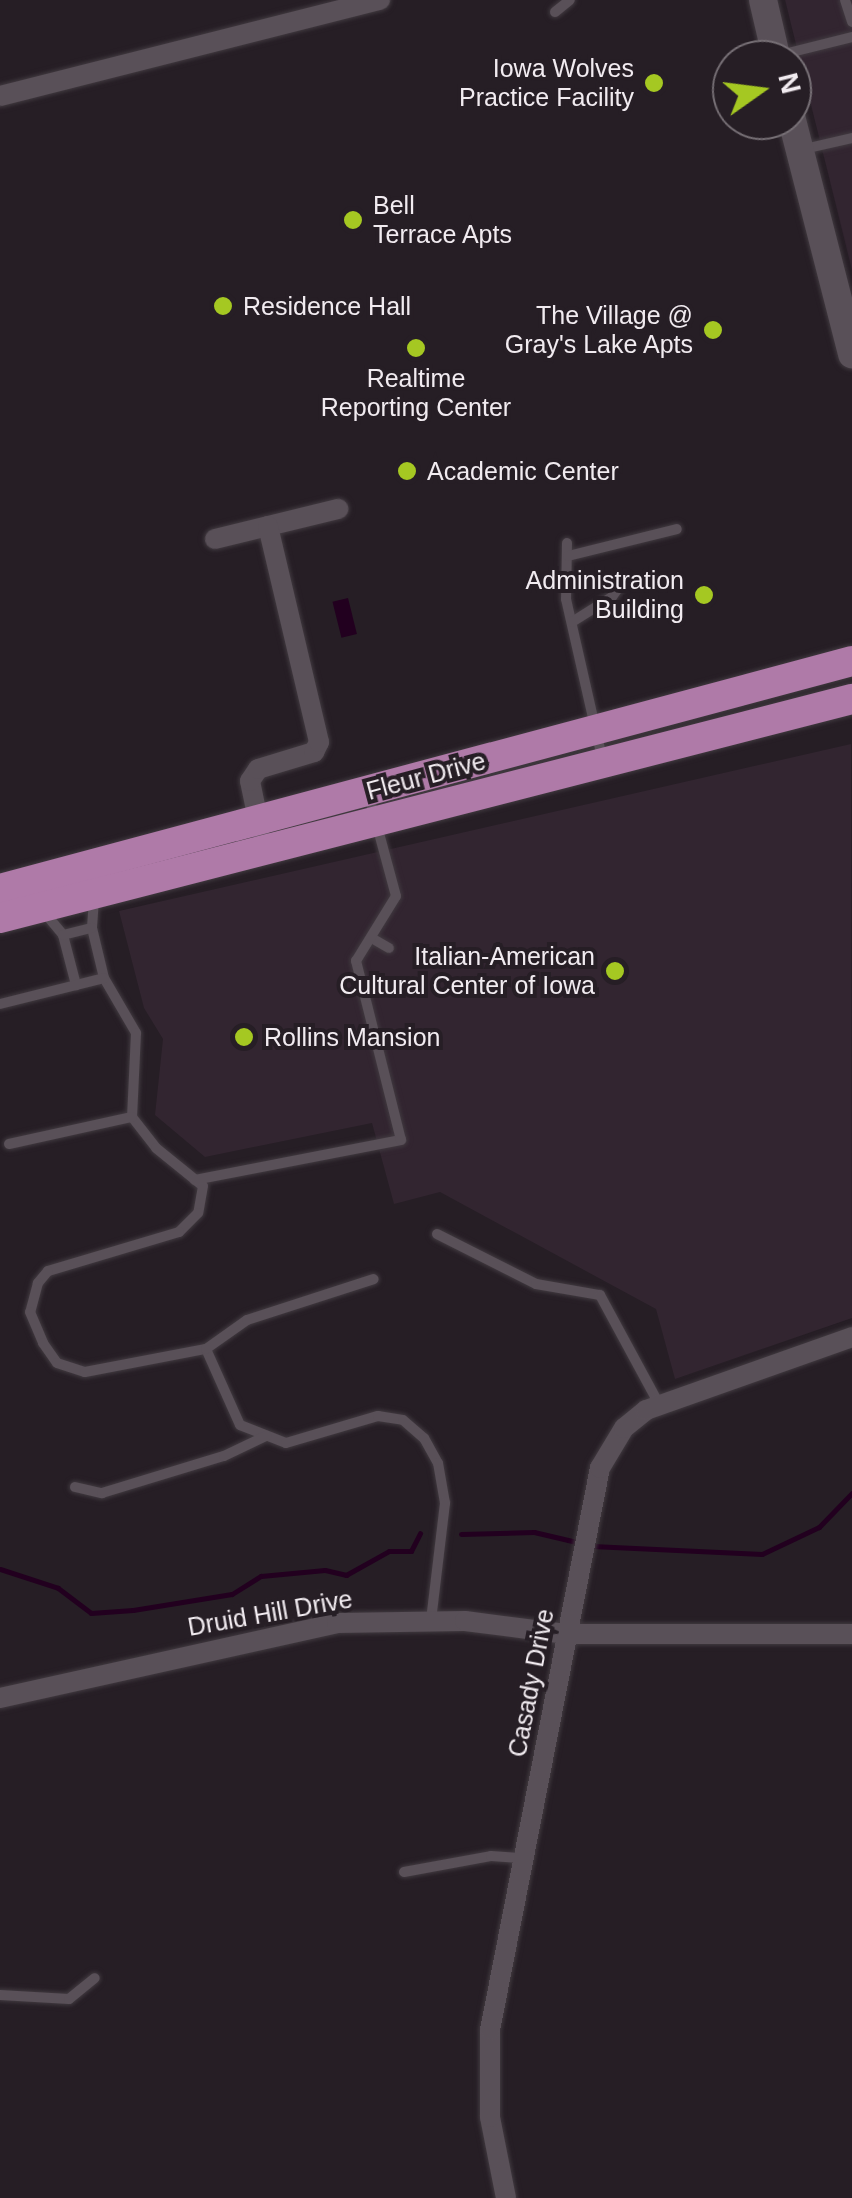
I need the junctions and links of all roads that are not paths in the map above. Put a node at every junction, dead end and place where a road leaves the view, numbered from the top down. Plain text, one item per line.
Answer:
1 (380, 0) edge
2 (570, 0) edge
3 (845, 0) edge
4 (767, 1) edge
5 (555, 12) dead end
6 (852, 22) edge
7 (852, 37) edge
8 (774, 40) edge
9 (812, 48) edge
10 (0, 96) edge
11 (852, 138) edge
12 (797, 140) edge
13 (799, 150) junction
14 (842, 284) edge
15 (852, 354) edge
16 (338, 509) dead end
17 (268, 526) junction
18 (677, 529) dead end
19 (215, 539) dead end
20 (566, 544) dead end
21 (568, 556) junction
22 (624, 580) dead end
23 (572, 622) junction
24 (593, 652) dead end
25 (579, 656) junction
26 (852, 660) edge
27 (852, 699) edge
28 (595, 730) junction
29 (604, 764) junction
30 (368, 792) junction
31 (375, 822) junction
32 (262, 836) junction
33 (0, 889) edge
34 (96, 893) junction
35 (39, 908) junction
36 (0, 918) edge
37 (92, 928) junction
38 (63, 936) junction
39 (375, 940) junction
40 (389, 948) dead end
41 (104, 978) junction
42 (76, 985) junction
43 (0, 1004) edge
44 (132, 1116) junction
45 (9, 1144) dead end
46 (195, 1180) junction
47 (437, 1234) dead end
48 (374, 1280) dead end
49 (852, 1337) edge
50 (206, 1349) junction
51 (658, 1404) junction
52 (266, 1436) junction
53 (75, 1487) dead end
54 (432, 1620) junction
55 (566, 1634) junction
56 (852, 1634) edge
57 (0, 1698) edge
58 (523, 1858) junction
59 (404, 1872) dead end
60 (95, 1978) dead end
61 (0, 1995) edge
62 (506, 2198) edge

1 - 10 street
2 - 5 lane
3 - 6 lane
4 - 8 street
7 - 9 lane
11 - 13 lane
12 - 13 street
13 - 14 street
14 - 15 street
16 - 17 street
17 - 19 street
17 - 32 street
18 - 21 lane
20 - 21 lane
21 - 23 lane
22 - 23 lane
23 - 25 lane
24 - 25 lane
25 - 28 lane
26 - 28 main road, Fleur Drive
27 - 29 main road, Fleur Drive
28 - 29 lane
28 - 30 main road, Fleur Drive
29 - 31 main road, Fleur Drive
30 - 31 lane
30 - 32 main road, Fleur Drive
31 - 32 main road, Fleur Drive
31 - 39 lane
32 - 33 main road, Fleur Drive
32 - 34 main road, Fleur Drive
34 - 35 main road, Fleur Drive
34 - 37 lane
35 - 36 main road, Fleur Drive
35 - 38 lane
37 - 38 lane
37 - 41 lane
38 - 42 lane
39 - 40 lane
39 - 46 lane
41 - 42 lane
41 - 44 lane
42 - 43 lane
44 - 45 lane
44 - 46 lane
46 - 50 lane
47 - 51 lane
48 - 50 lane
49 - 51 street, Casady Drive
50 - 52 lane
51 - 55 street, Casady Drive
52 - 53 lane
52 - 54 lane
54 - 55 street, Druid Hill Drive
54 - 57 street, Druid Hill Drive
55 - 56 street, Druid Hill Drive
55 - 58 street, Casady Drive
58 - 59 lane
58 - 62 street, Casady Drive
60 - 61 lane

